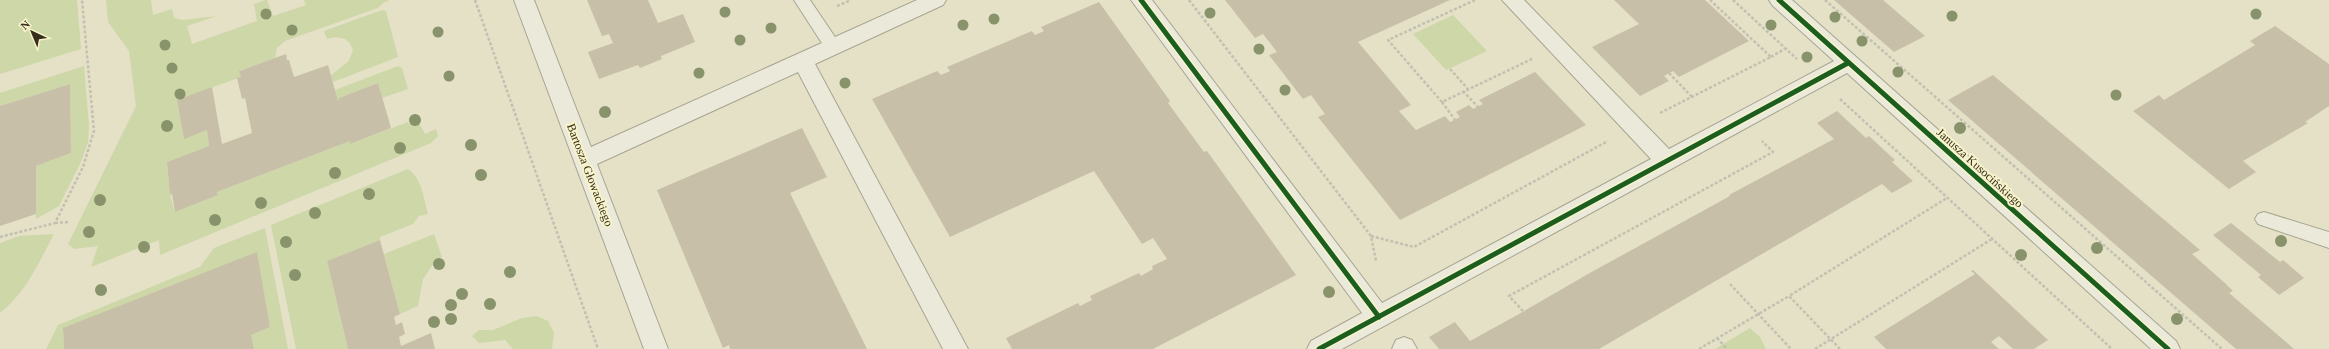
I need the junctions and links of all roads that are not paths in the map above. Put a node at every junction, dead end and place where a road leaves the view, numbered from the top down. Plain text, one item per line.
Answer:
1 (524, 0) edge
2 (802, 0) edge
3 (936, 0) edge
4 (1141, 0) edge
5 (1512, 0) edge
6 (1779, 0) edge
7 (833, 47) junction
8 (803, 61) junction
9 (1848, 62) junction
10 (584, 160) junction
11 (1666, 161) junction
12 (2264, 219) dead end
13 (2329, 240) edge
14 (1388, 312) junction
15 (2165, 348) edge
16 (656, 349) edge
17 (956, 349) edge
18 (1319, 349) edge

1 - 10 street, Bartosza Głowackiego
2 - 7 lane
3 - 7 street
4 - 14 street
5 - 11 street
6 - 9 street, Janusza Kusocińskiego
7 - 8 street
8 - 10 street
8 - 17 street
9 - 11 street
9 - 15 street, Janusza Kusocińskiego
10 - 16 street, Bartosza Głowackiego
11 - 14 street
12 - 13 lane
14 - 18 street

